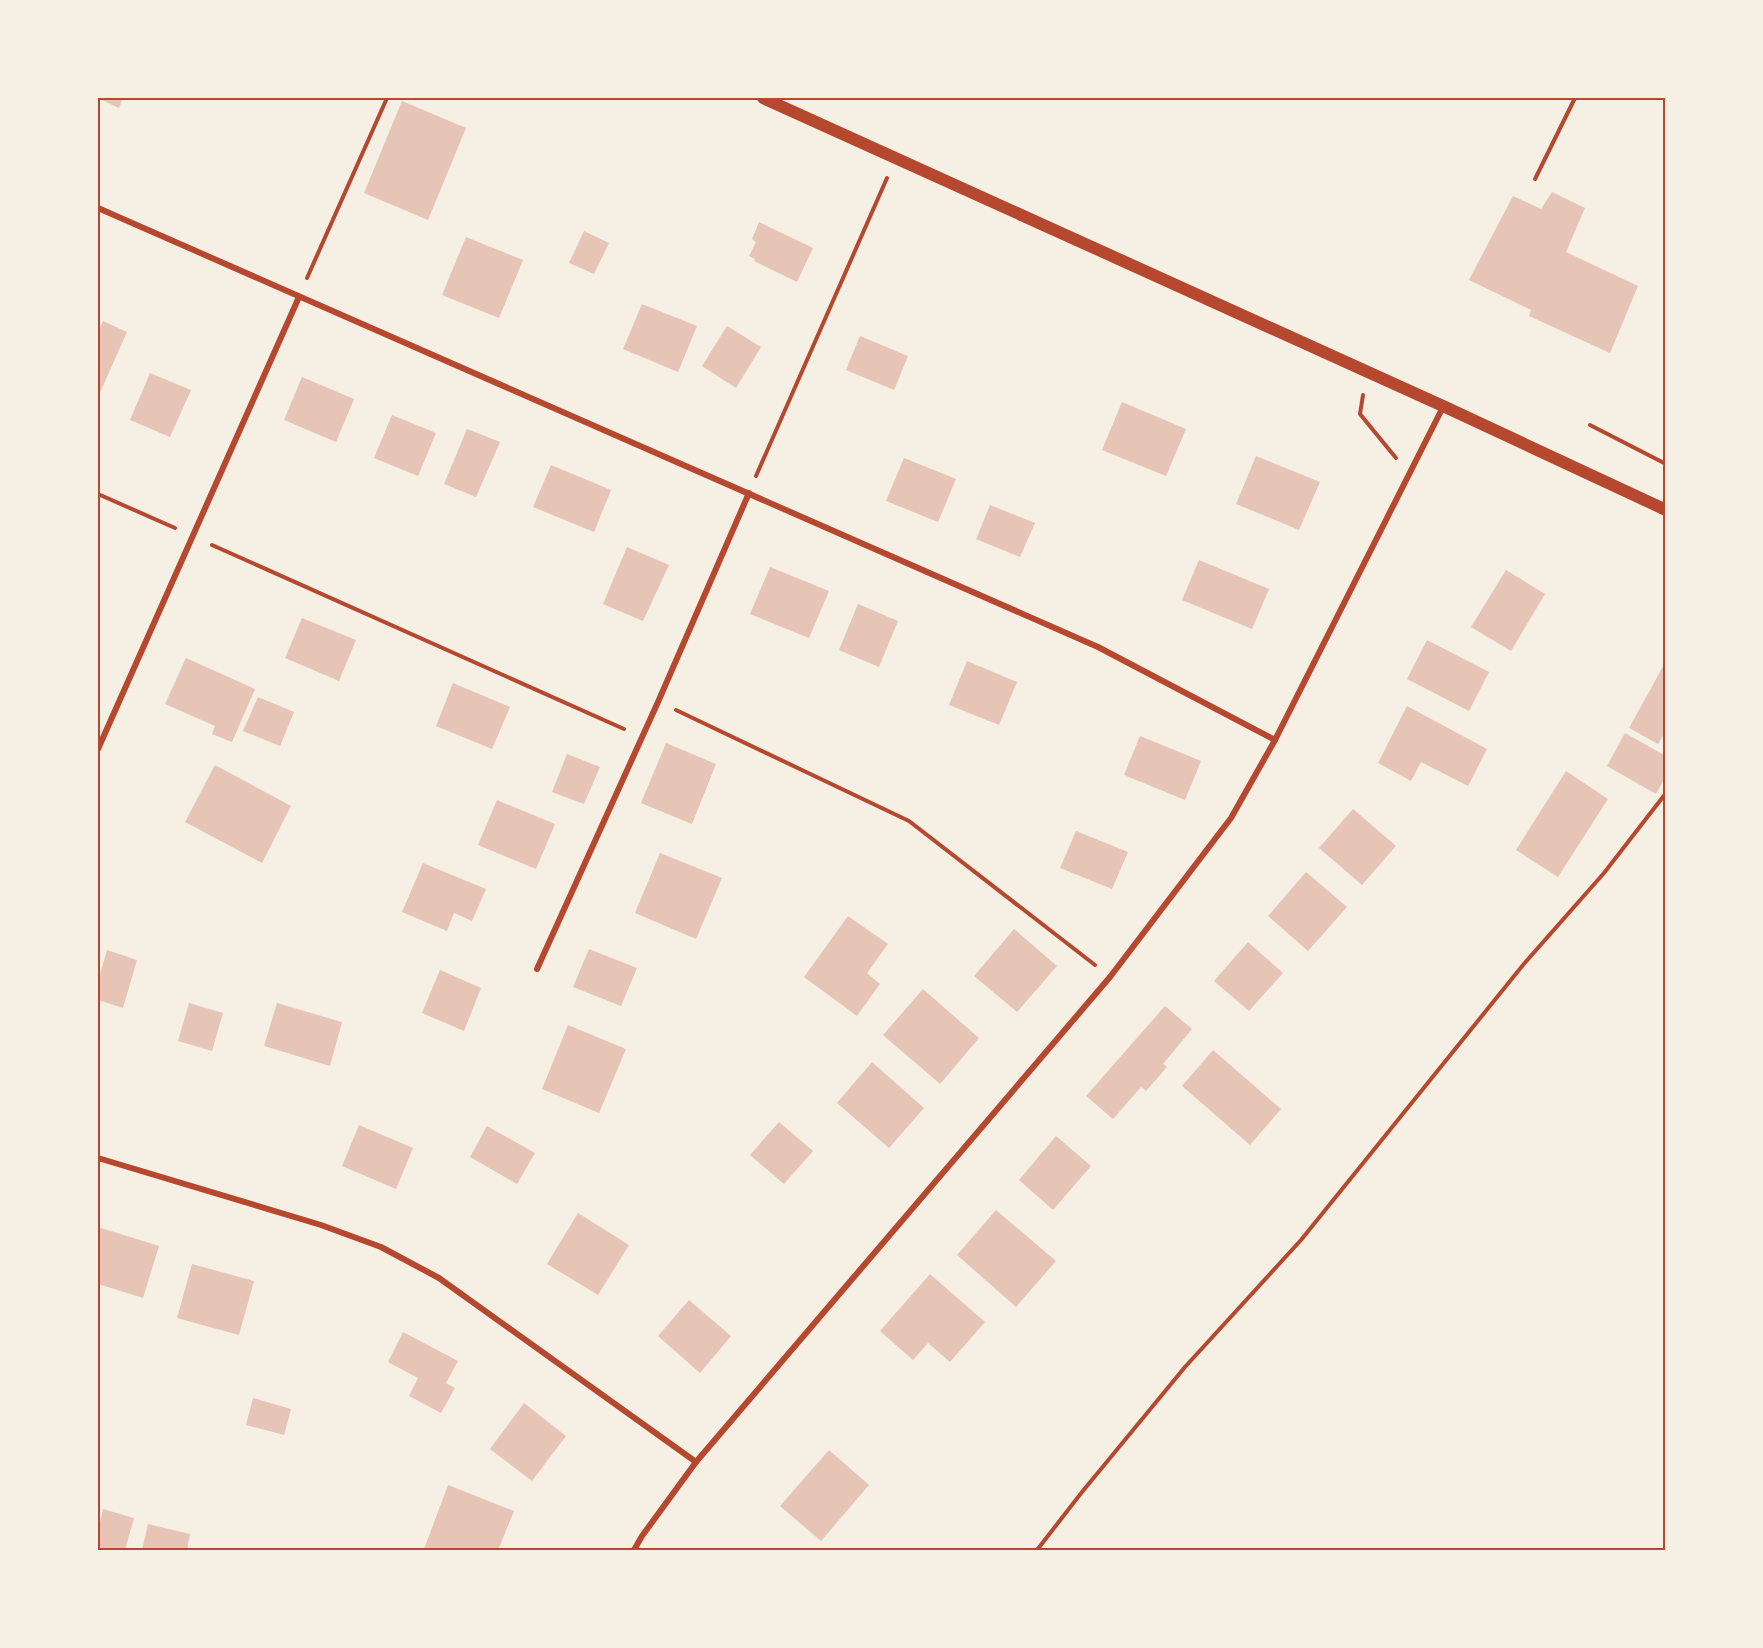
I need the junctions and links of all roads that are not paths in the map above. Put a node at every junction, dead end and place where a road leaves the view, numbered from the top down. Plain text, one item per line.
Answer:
1 (763, 98) edge
2 (98, 208) edge
3 (299, 297) junction
4 (1443, 406) junction
5 (749, 493) junction
6 (1665, 510) edge
7 (1275, 740) junction
8 (98, 749) edge
9 (537, 969) dead end
10 (98, 1158) edge
11 (696, 1462) junction
12 (634, 1551) edge

1 - 4 main road
2 - 3 street
3 - 5 street
3 - 8 street
4 - 6 main road
4 - 7 street
5 - 7 street
5 - 9 street
7 - 11 street
10 - 11 street
11 - 12 street

